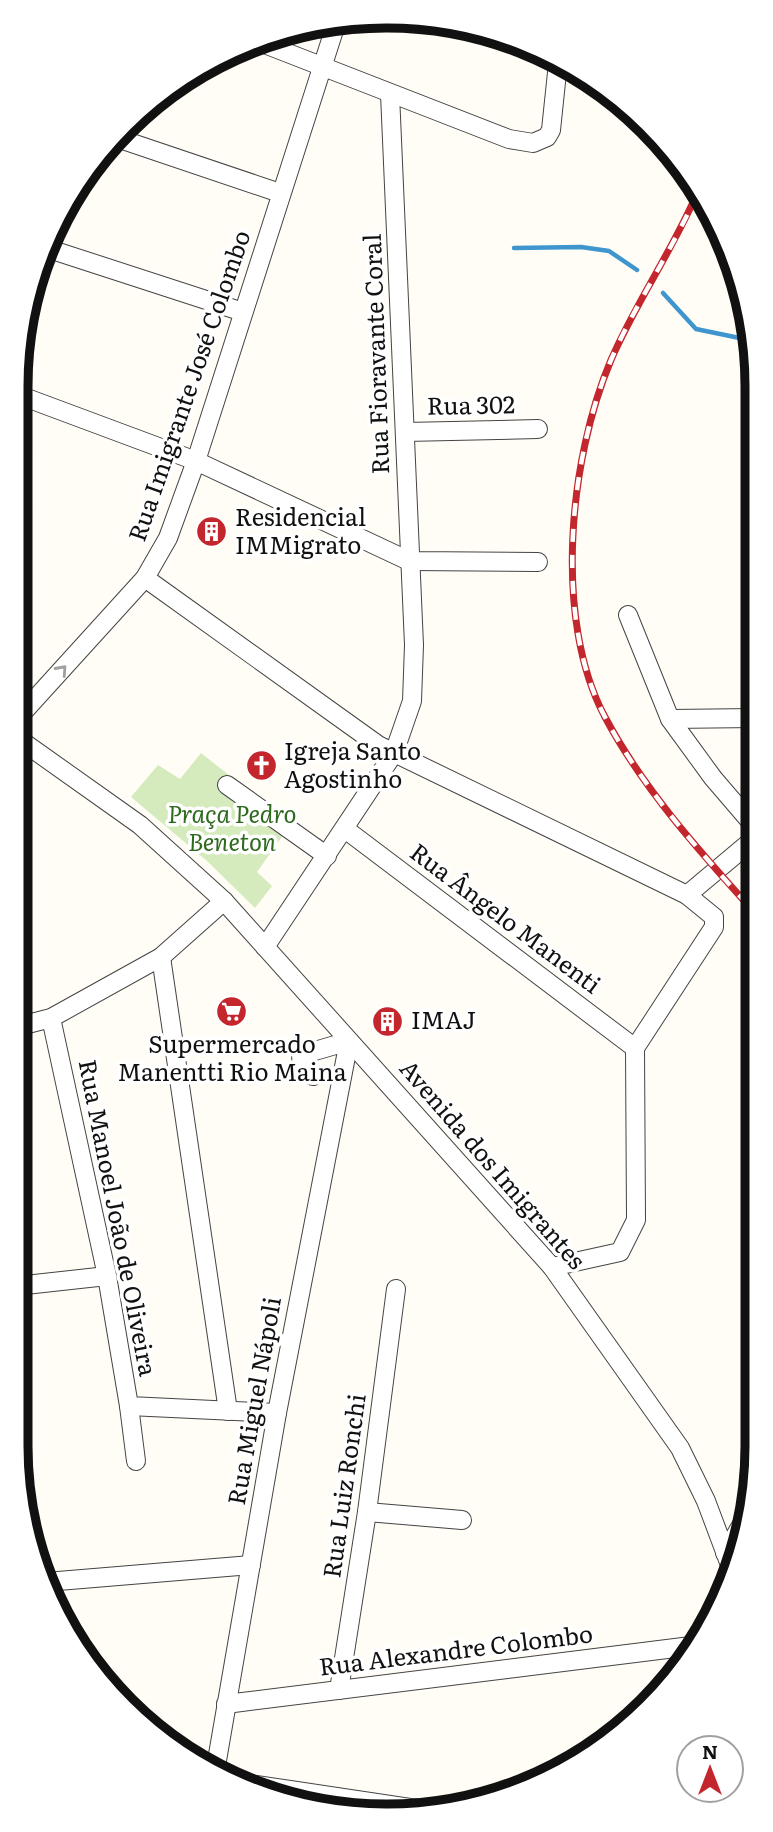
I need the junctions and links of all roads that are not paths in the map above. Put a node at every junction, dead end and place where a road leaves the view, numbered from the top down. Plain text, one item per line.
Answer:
1 (333, 32) edge
2 (271, 47) edge
3 (320, 67) junction
4 (557, 71) edge
5 (390, 94) junction
6 (126, 141) edge
7 (280, 193) junction
8 (54, 251) edge
9 (243, 312) junction
10 (28, 398) edge
11 (538, 429) dead end
12 (405, 432) junction
13 (196, 461) junction
14 (409, 561) junction
15 (538, 562) dead end
16 (145, 578) junction
17 (628, 615) dead end
18 (28, 707) edge
19 (745, 718) edge
20 (670, 719) junction
21 (28, 746) edge
22 (394, 753) junction
23 (227, 785) dead end
24 (745, 815) edge
25 (345, 830) junction
26 (745, 846) edge
27 (327, 856) junction
28 (687, 895) junction
29 (224, 901) junction
30 (265, 947) junction
31 (161, 957) junction
32 (51, 1018) junction
33 (28, 1024) edge
34 (349, 1041) junction
35 (635, 1048) junction
36 (313, 1076) dead end
37 (552, 1267) junction
38 (107, 1276) junction
39 (28, 1285) edge
40 (396, 1289) dead end
41 (130, 1406) junction
42 (228, 1411) junction
43 (277, 1413) junction
44 (136, 1461) dead end
45 (367, 1512) junction
46 (461, 1520) dead end
47 (732, 1541) edge
48 (725, 1553) junction
49 (727, 1558) edge
50 (251, 1565) junction
51 (54, 1581) edge
52 (684, 1647) edge
53 (339, 1690) junction
54 (226, 1704) junction
55 (217, 1761) edge
56 (284, 1789) edge
57 (384, 1804) edge

1 - 3 street, Rua Imigrante José Colombo
2 - 3 street
3 - 5 street
3 - 7 street, Rua Imigrante José Colombo
4 - 5 street
5 - 12 street, Rua Fioravante Coral
6 - 7 street
7 - 9 street, Rua Imigrante José Colombo
8 - 9 street
9 - 13 street, Rua Imigrante José Colombo
10 - 13 street
11 - 12 street, Rua 302
12 - 14 street, Rua Fioravante Coral
13 - 14 street
13 - 16 street, Rua Imigrante José Colombo
14 - 15 street
14 - 22 street, Rua Fioravante Coral
18 -> 16 street, Rua Imigrante José Colombo
16 - 22 street
17 - 20 street
19 - 20 street
20 - 24 street
21 - 29 street, Avenida dos Imigrantes
22 - 25 street, Rua Fioravante Coral
22 - 28 street
23 - 27 street
25 - 27 street, Rua Fioravante Coral
25 - 35 street, Rua Ângelo Manenti
26 - 28 street
27 - 30 street, Rua Fioravante Coral
28 - 35 street
29 - 30 street, Avenida dos Imigrantes
29 - 31 street
30 - 34 street, Avenida dos Imigrantes
31 - 32 street
31 - 42 street
32 - 33 street
32 - 38 street, Rua Manoel João de Oliveira
34 - 36 street
34 - 37 street, Avenida dos Imigrantes
34 - 43 street, Rua Miguel Nápoli
35 - 37 street
37 - 48 street, Avenida dos Imigrantes
38 - 39 street
38 - 41 street, Rua Manoel João de Oliveira
40 - 45 street, Rua Luiz Ronchi
41 - 42 street, Rua Manoel João de Oliveira
41 - 44 street
42 - 43 street, Rua Manoel João de Oliveira
43 - 50 street, Rua Miguel Nápoli
45 - 46 street
45 - 53 street, Rua Luiz Ronchi
47 - 48 street
48 - 49 street, Avenida dos Imigrantes
50 - 51 street
50 - 54 street, Rua Miguel Nápoli
52 - 53 street, Rua Alexandre Colombo
53 - 54 street, Rua Alexandre Colombo
54 - 55 street, Rua Miguel Nápoli
56 - 57 street

